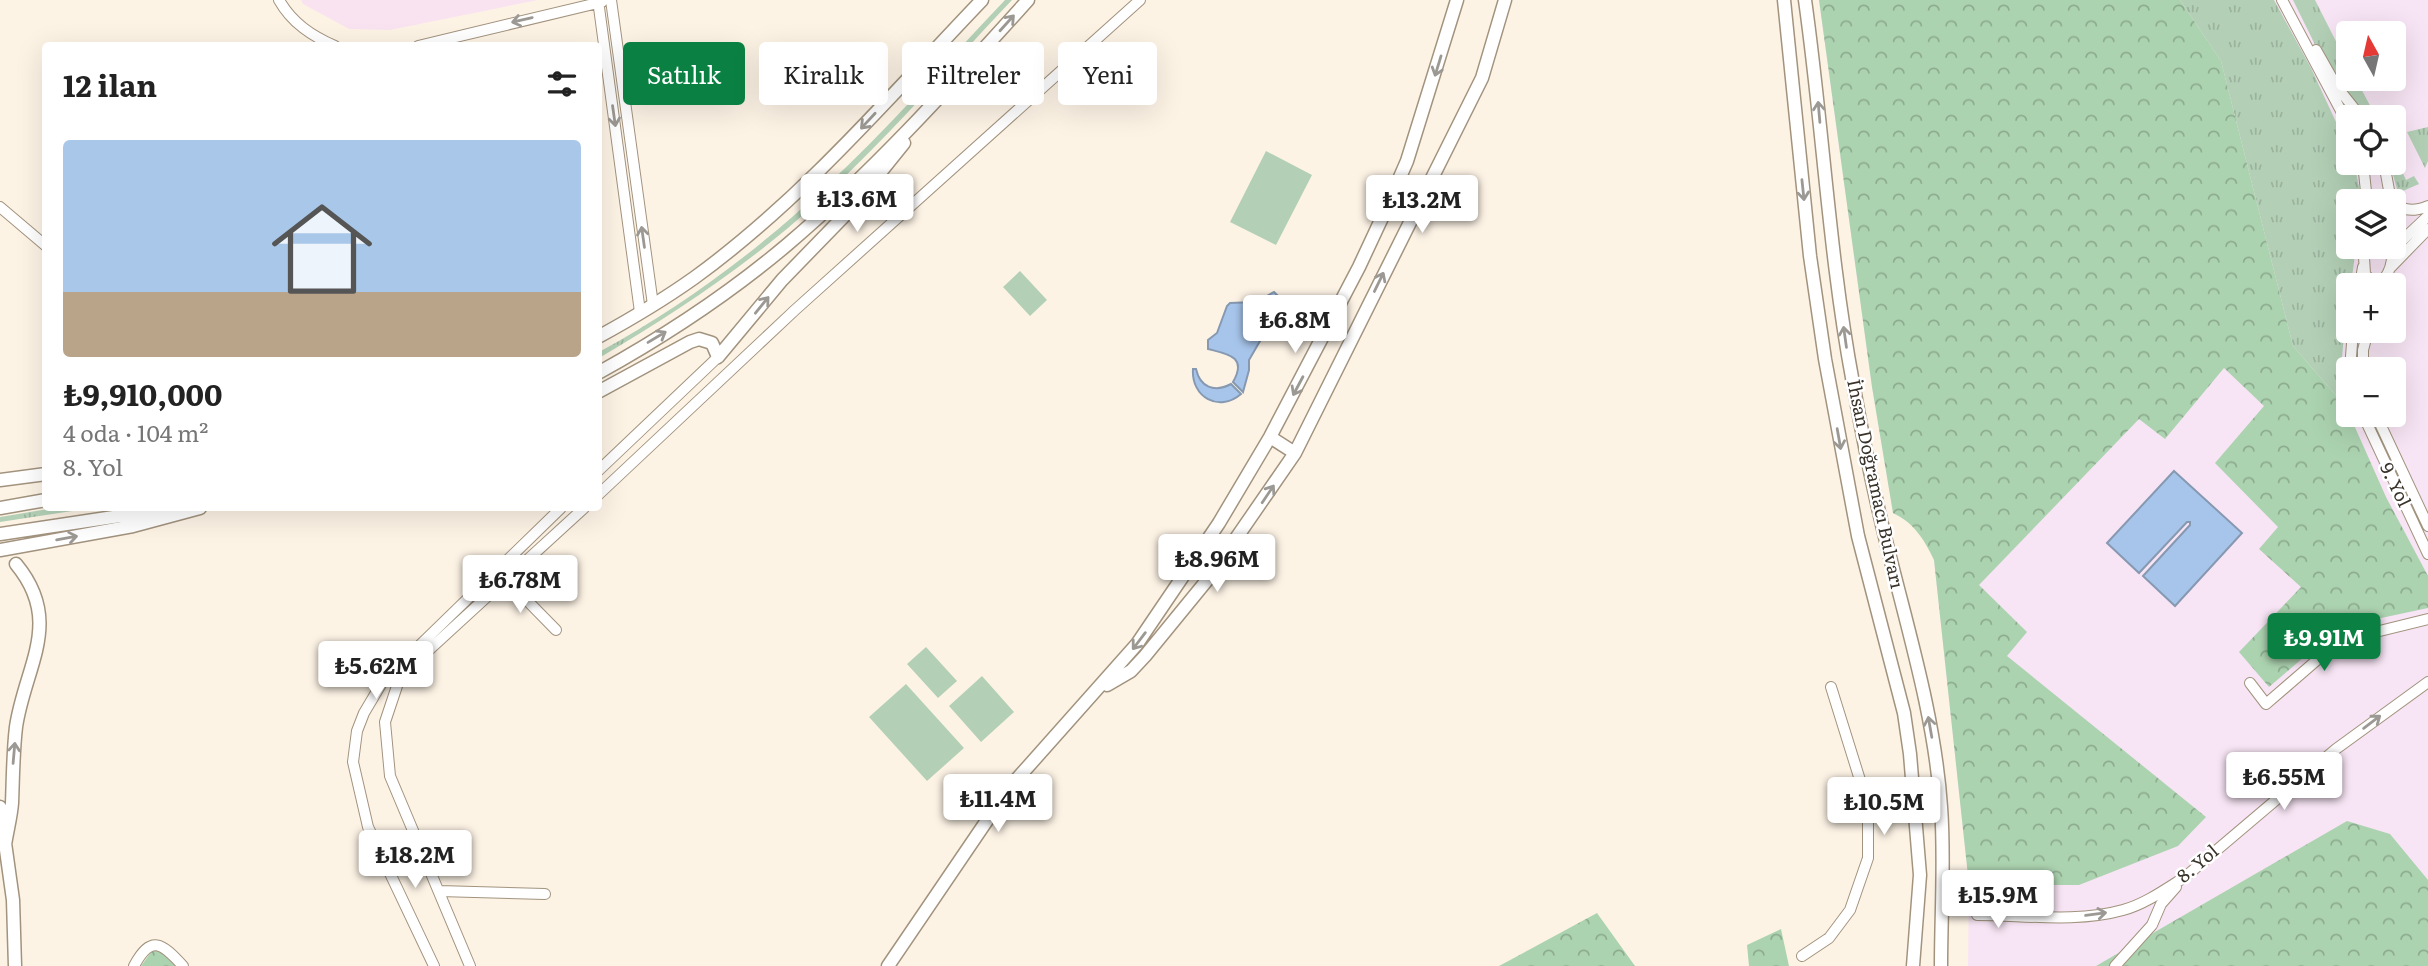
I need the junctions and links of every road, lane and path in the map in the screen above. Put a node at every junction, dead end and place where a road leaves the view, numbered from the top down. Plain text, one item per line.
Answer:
1 (279, 0) edge
2 (611, 0) edge
3 (982, 0) edge
4 (1028, 0) edge
5 (1140, 0) edge
6 (1457, 0) edge
7 (1506, 0) edge
8 (1784, 0) edge
9 (1805, 0) edge
10 (2282, 0) edge
11 (2289, 0) edge
12 (598, 1) edge
13 (326, 42) edge
14 (434, 42) edge
15 (990, 42) edge
16 (932, 105) edge
17 (934, 105) edge
18 (2338, 105) edge
19 (2351, 105) edge
20 (2428, 206) edge
21 (0, 207) edge
22 (2406, 209) edge
23 (2428, 216) edge
24 (2428, 229) edge
25 (2406, 234) edge
26 (42, 243) edge
27 (2390, 273) edge
28 (653, 304) junction
29 (640, 312) junction
30 (602, 335) edge
31 (718, 357) junction
32 (602, 371) edge
33 (602, 390) edge
34 (2369, 427) edge
35 (2381, 427) edge
36 (1270, 438) junction
37 (1295, 453) junction
38 (602, 467) edge
39 (42, 475) edge
40 (0, 480) edge
41 (602, 491) edge
42 (2411, 492) junction
43 (2402, 499) junction
44 (42, 501) edge
45 (0, 508) edge
46 (157, 511) edge
47 (189, 511) edge
48 (558, 511) edge
49 (581, 511) edge
50 (2428, 526) edge
51 (0, 534) edge
52 (4, 551) edge
53 (2428, 554) edge
54 (16, 564) dead end
55 (506, 579) junction
56 (2428, 619) edge
57 (556, 630) dead end
58 (2428, 682) edge
59 (2249, 683) dead end
60 (1832, 687) dead end
61 (1096, 691) junction
62 (0, 807) edge
63 (5, 845) junction
64 (2185, 877) junction
65 (439, 891) junction
66 (545, 894) dead end
67 (2020, 915) junction
68 (1802, 956) dead end
69 (15, 966) edge
70 (134, 966) edge
71 (183, 966) edge
72 (434, 966) edge
73 (470, 966) edge
74 (888, 966) edge
75 (1913, 966) edge
76 (1941, 966) edge
77 (2115, 966) edge

1 - 13 street
2 - 12 street
28 -> 2 street
3 -> 28 main road
15 -> 4 main road
5 - 41 street
6 -> 36 main road
37 -> 7 main road
8 -> 75 main road, İhsan Doğramacı Bulvarı
76 -> 9 main road, İhsan Doğramacı Bulvarı
10 - 18 street
11 - 19 street
12 -> 14 street
12 -> 29 street
32 -> 16 main road
31 -> 17 main road
20 - 22 street
21 - 26 street
23 - 25 street
24 - 27 street
28 - 29 main road
29 - 30 main road
31 - 33 main road
31 - 38 street
34 - 43 street, 9. Yol
35 - 42 street, 9. Yol
36 - 37 main road
36 -> 61 main road
61 -> 37 main road
39 - 40 main road
42 - 43 street
42 - 50 street, 9. Yol
43 - 53 street, 9. Yol
44 - 45 main road
46 - 51 main road
52 -> 47 main road
48 - 72 street
49 - 55 street
63 -> 54 main road
55 - 57 street
55 - 65 street
56 - 59 street
64 -> 58 street, 8. Yol
60 - 68 street
61 - 74 main road
62 - 63 main road
63 - 69 main road
67 -> 64 street, 8. Yol
64 - 77 street
65 - 66 street
65 - 73 street
67 - 67 street, 8. Yol
70 - 71 street

